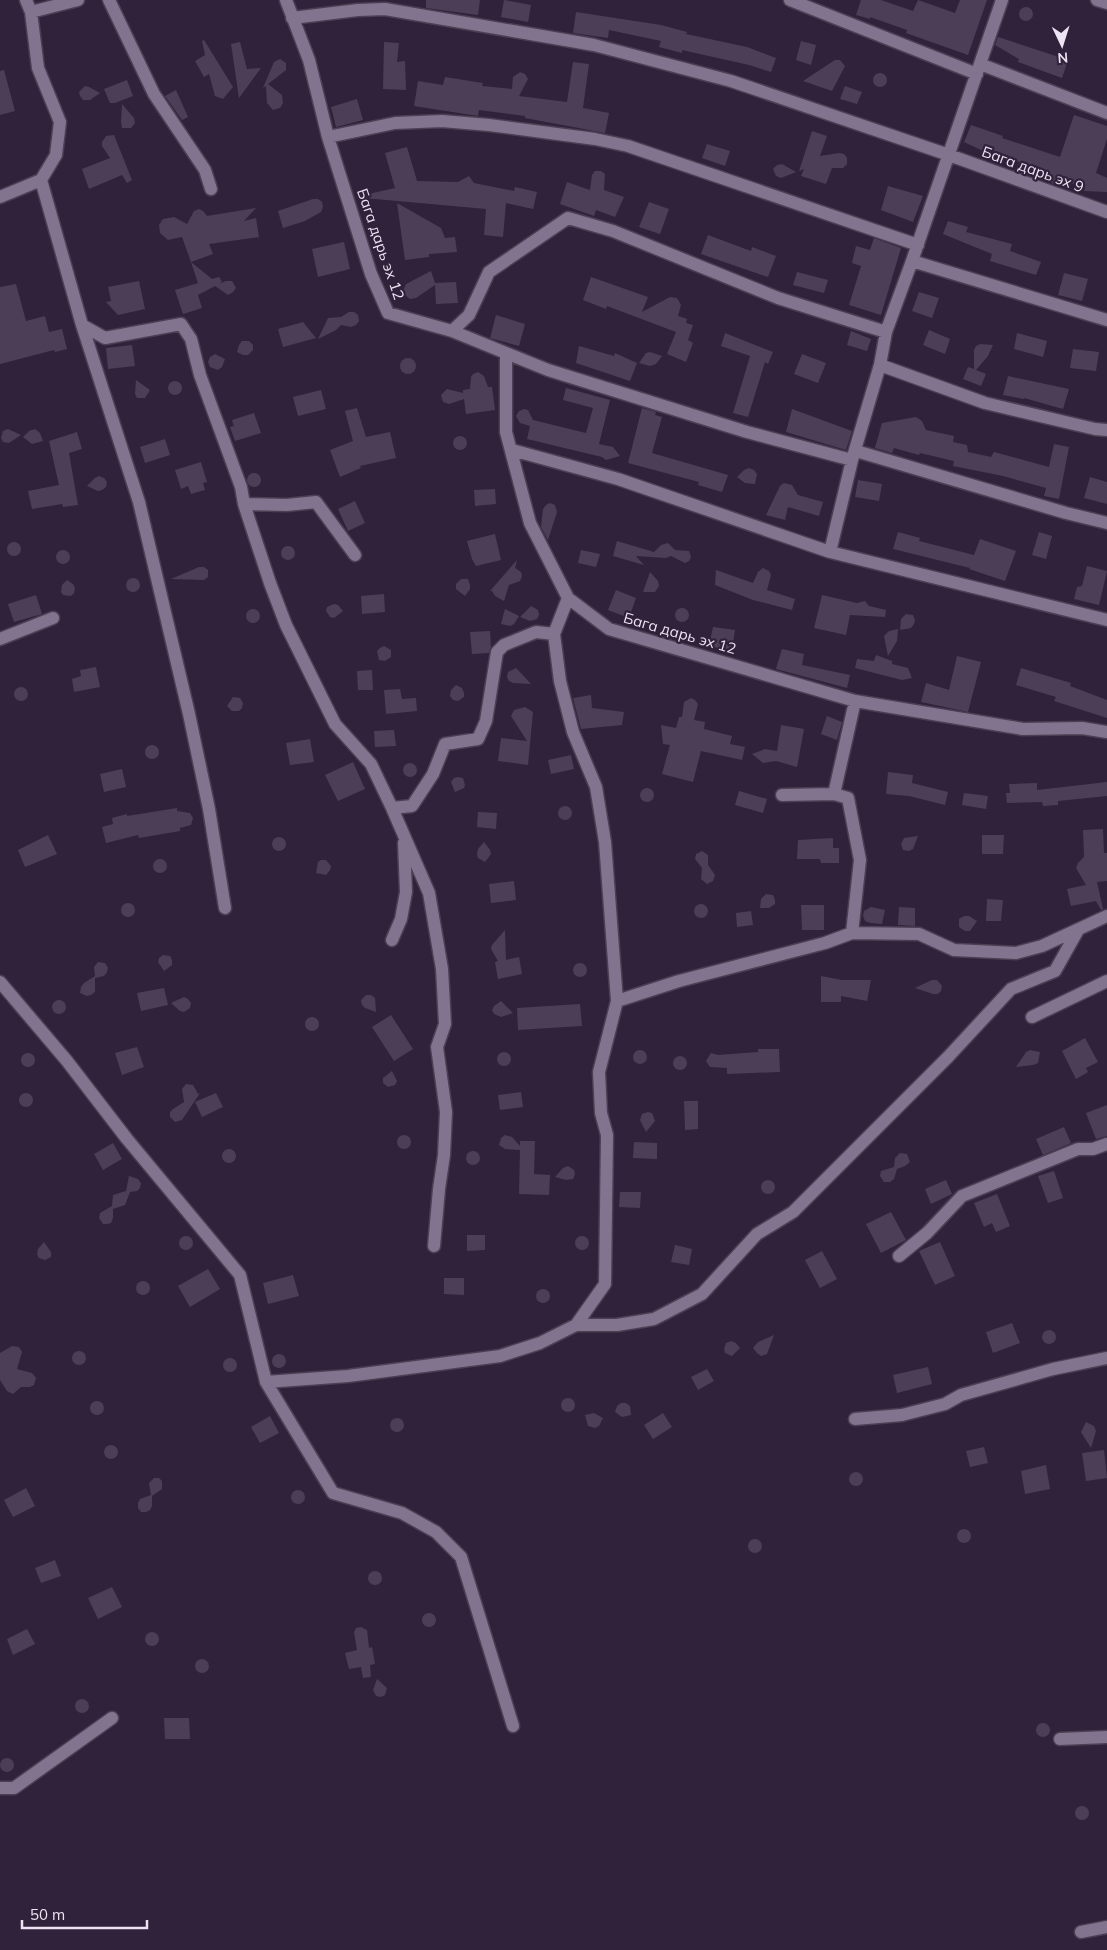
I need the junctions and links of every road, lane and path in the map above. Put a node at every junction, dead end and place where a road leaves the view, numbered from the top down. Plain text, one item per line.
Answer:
1 (78, 0) edge
2 (109, 0) edge
3 (286, 0) edge
4 (790, 0) edge
5 (1002, 0) edge
6 (1097, 0) edge
7 (1107, 4) edge
8 (29, 6) edge
9 (292, 18) junction
10 (978, 69) junction
11 (1107, 112) edge
12 (328, 137) junction
13 (949, 155) junction
14 (40, 180) junction
15 (211, 189) dead end
16 (0, 197) edge
17 (1107, 212) edge
18 (918, 245) junction
19 (912, 261) junction
20 (1107, 320) edge
21 (82, 325) junction
22 (452, 331) junction
23 (886, 332) junction
24 (506, 353) junction
25 (880, 366) junction
26 (1107, 430) edge
27 (512, 450) junction
28 (854, 456) junction
29 (244, 504) junction
30 (1107, 523) edge
31 (830, 552) junction
32 (355, 555) dead end
33 (568, 598) junction
34 (53, 618) dead end
35 (1107, 620) edge
36 (554, 634) junction
37 (0, 638) edge
38 (856, 701) junction
39 (1107, 732) edge
40 (834, 794) junction
41 (782, 795) dead end
42 (392, 808) junction
43 (404, 836) junction
44 (225, 908) dead end
45 (1107, 916) edge
46 (1078, 930) junction
47 (852, 933) junction
48 (392, 940) dead end
49 (1107, 981) edge
50 (0, 982) edge
51 (617, 1001) junction
52 (1032, 1017) dead end
53 (1107, 1144) edge
54 (434, 1246) dead end
55 (899, 1256) dead end
56 (576, 1325) junction
57 (1107, 1358) edge
58 (266, 1382) junction
59 (855, 1418) dead end
60 (112, 1718) dead end
61 (513, 1726) dead end
62 (1107, 1737) edge
63 (1060, 1739) dead end
64 (0, 1788) edge
65 (1107, 1927) edge
66 (1081, 1932) dead end

1 - 8 street
2 - 15 street
3 - 9 street, Бага дарь эх 12
4 - 10 street
5 - 10 street
6 - 7 street
8 - 14 street
9 - 12 street, Бага дарь эх 12
9 - 13 street, Бага дарь эх 9
10 - 11 street
10 - 13 street
12 - 18 street
12 - 22 street, Бага дарь эх 12
13 - 17 street, Бага дарь эх 9
13 - 18 street
14 - 16 street
14 - 21 street
18 - 19 street
19 - 20 street
19 - 23 street
21 - 29 street
21 - 44 street
22 - 23 street
22 - 24 street, Бага дарь эх 12
23 - 25 street
24 - 27 street, Бага дарь эх 12
24 - 28 street
25 - 26 street
25 - 28 street
27 - 31 street
27 - 33 street, Бага дарь эх 12
28 - 30 street
28 - 31 street
29 - 32 street
29 - 42 street
31 - 35 street
33 - 36 street
33 - 38 street, Бага дарь эх 12
34 - 37 street
36 - 42 street
36 - 51 street
38 - 39 street, Бага дарь эх 12
38 - 40 street
40 - 41 street
40 - 47 street
42 - 43 street
43 - 48 street
43 - 54 street
45 - 46 street
46 - 47 street
46 - 56 street
47 - 51 street
49 - 52 street
50 - 58 street
51 - 56 street
53 - 55 street
56 - 58 street
57 - 59 street
58 - 61 street
60 - 64 street
62 - 63 street
65 - 66 street

